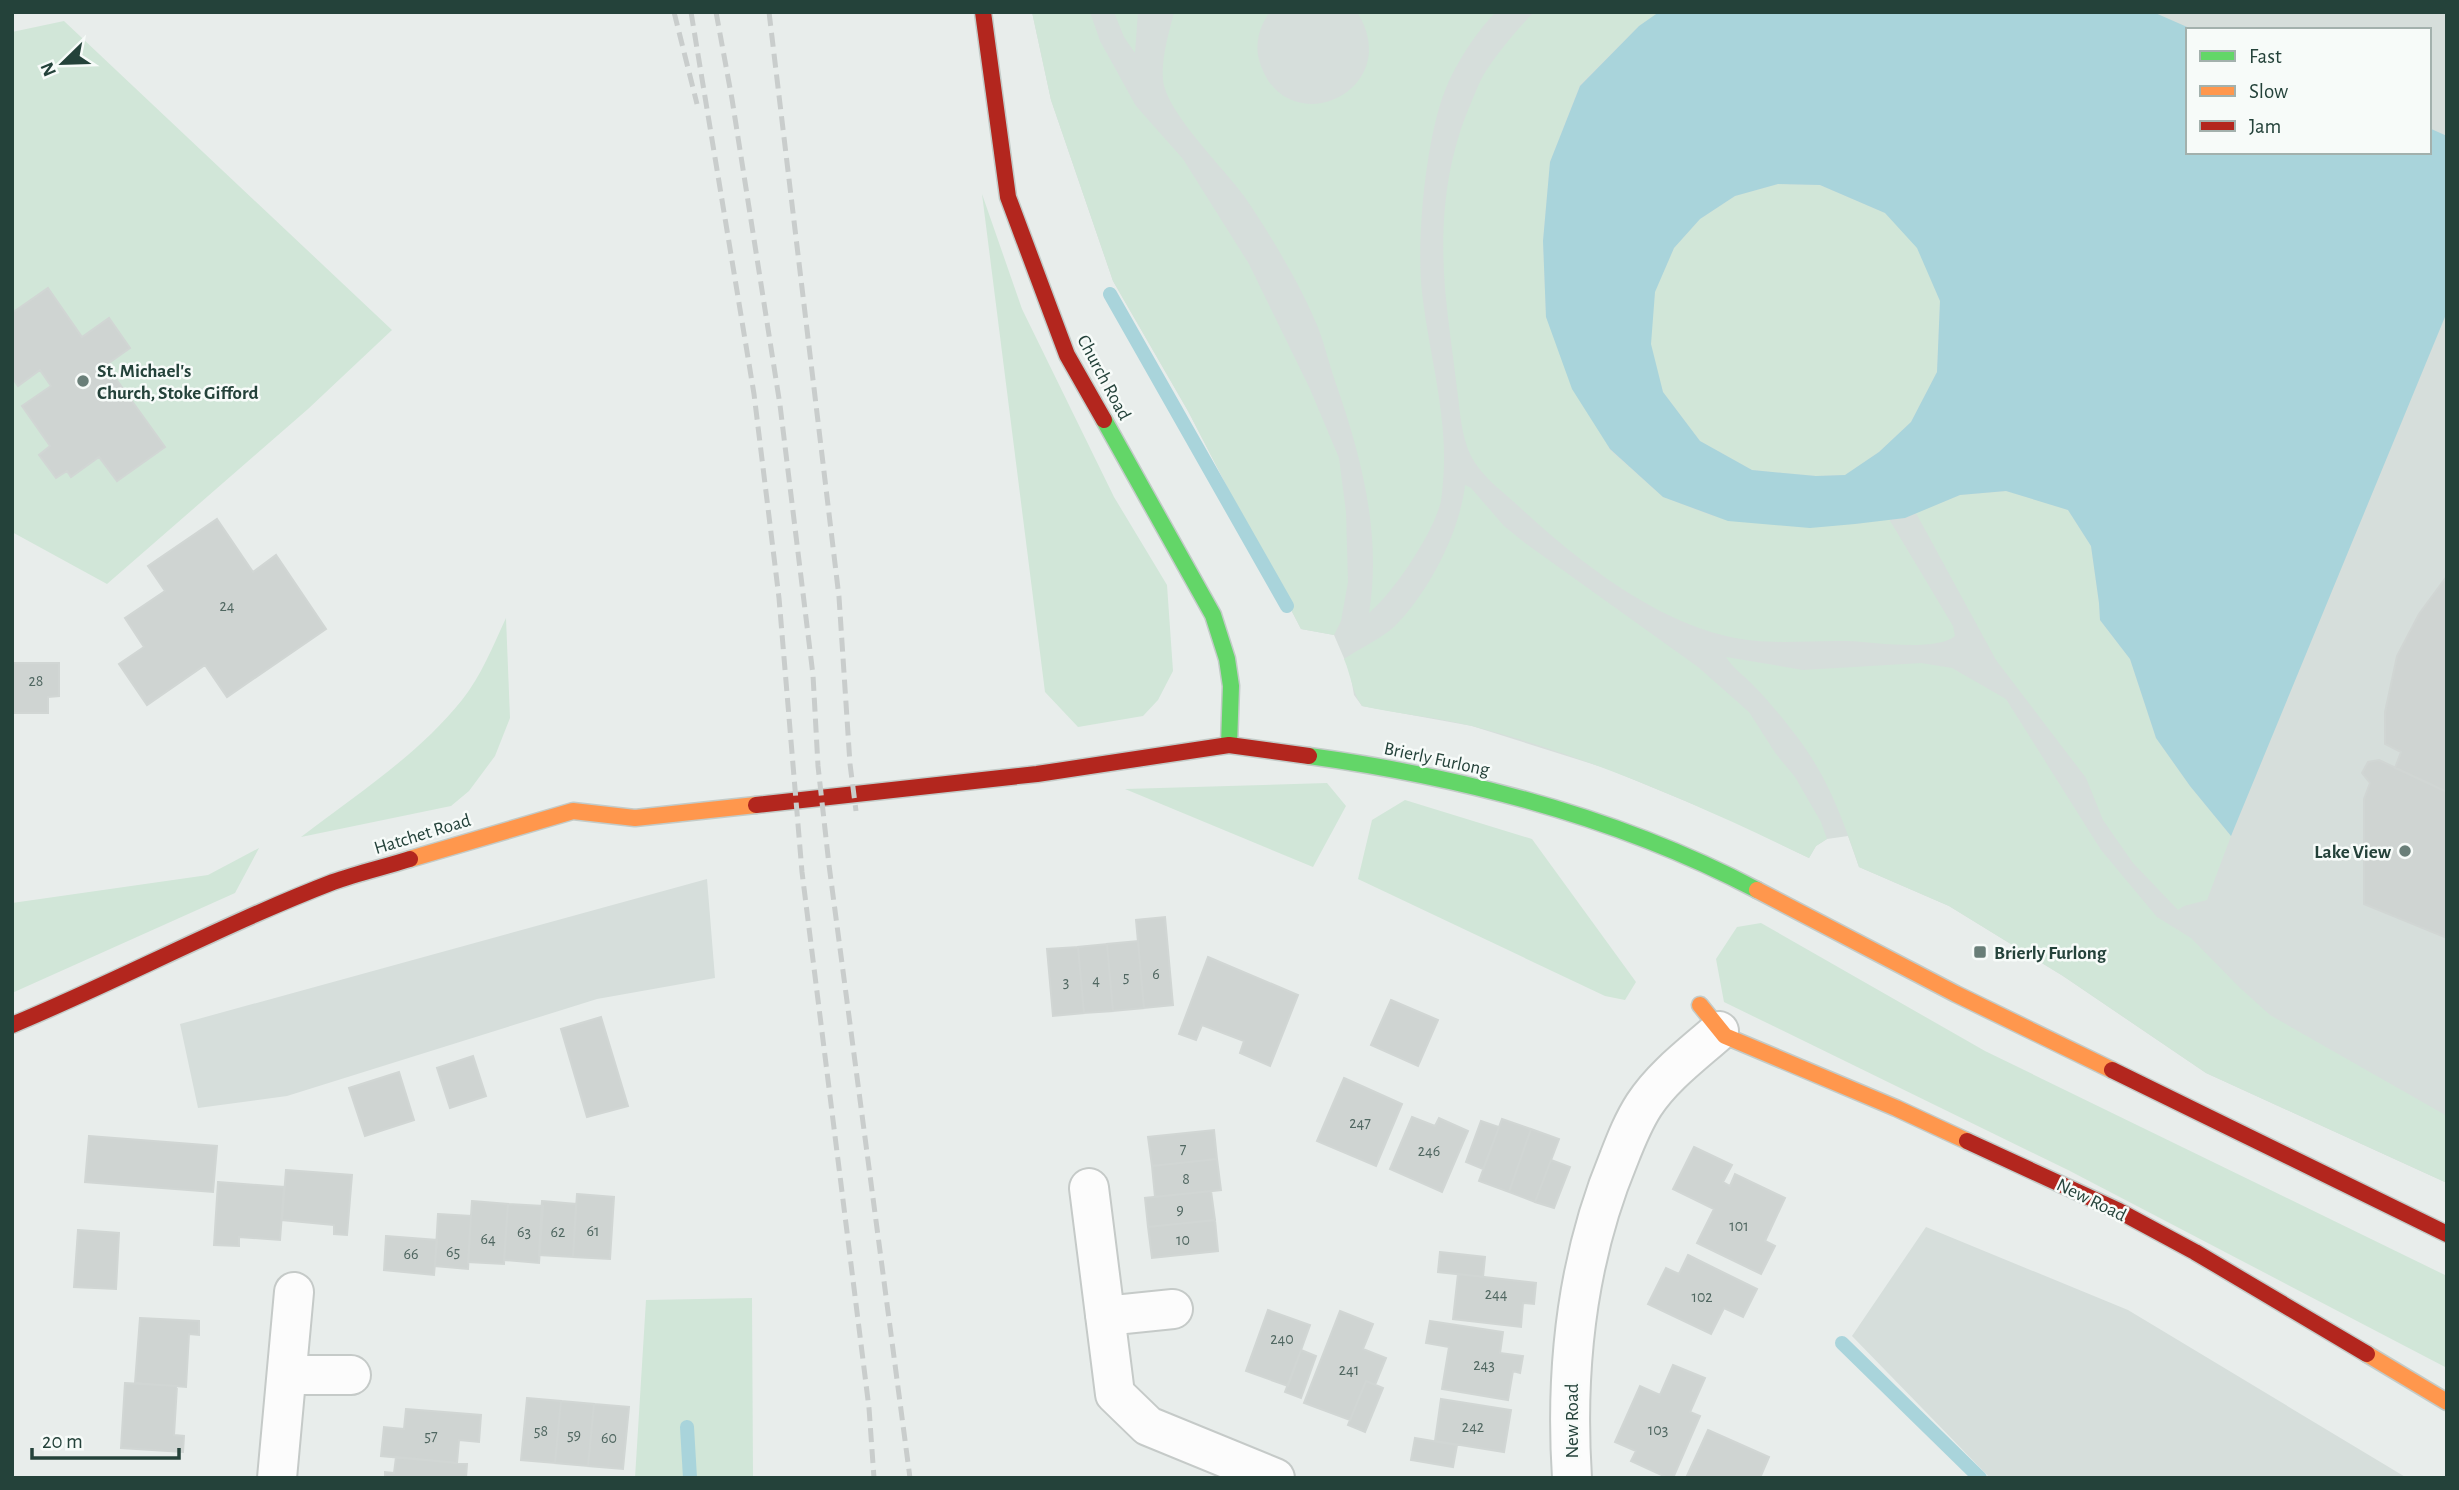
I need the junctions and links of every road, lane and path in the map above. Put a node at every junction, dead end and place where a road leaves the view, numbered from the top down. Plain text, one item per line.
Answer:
1 (983, 12) edge
2 (1229, 745) junction
3 (870, 793) joint
4 (1709, 1018) joint
5 (12, 1025) edge
6 (1089, 1188) dead end
7 (2447, 1234) edge
8 (295, 1292) dead end
9 (1173, 1309) dead end
10 (1105, 1316) junction
11 (288, 1374) junction
12 (351, 1375) dead end
13 (2447, 1402) edge
14 (277, 1478) edge
15 (1275, 1478) edge
16 (1572, 1478) edge

1 - 2 street, Church Road
2 - 3 street, Brierly Furlong
2 - 7 street, Brierly Furlong
3 - 5 street, Hatchet Road
4 - 13 street, New Road
4 - 16 street, New Road
6 - 10 street
8 - 11 street
9 - 10 street
10 - 15 street
11 - 12 street
11 - 14 street

